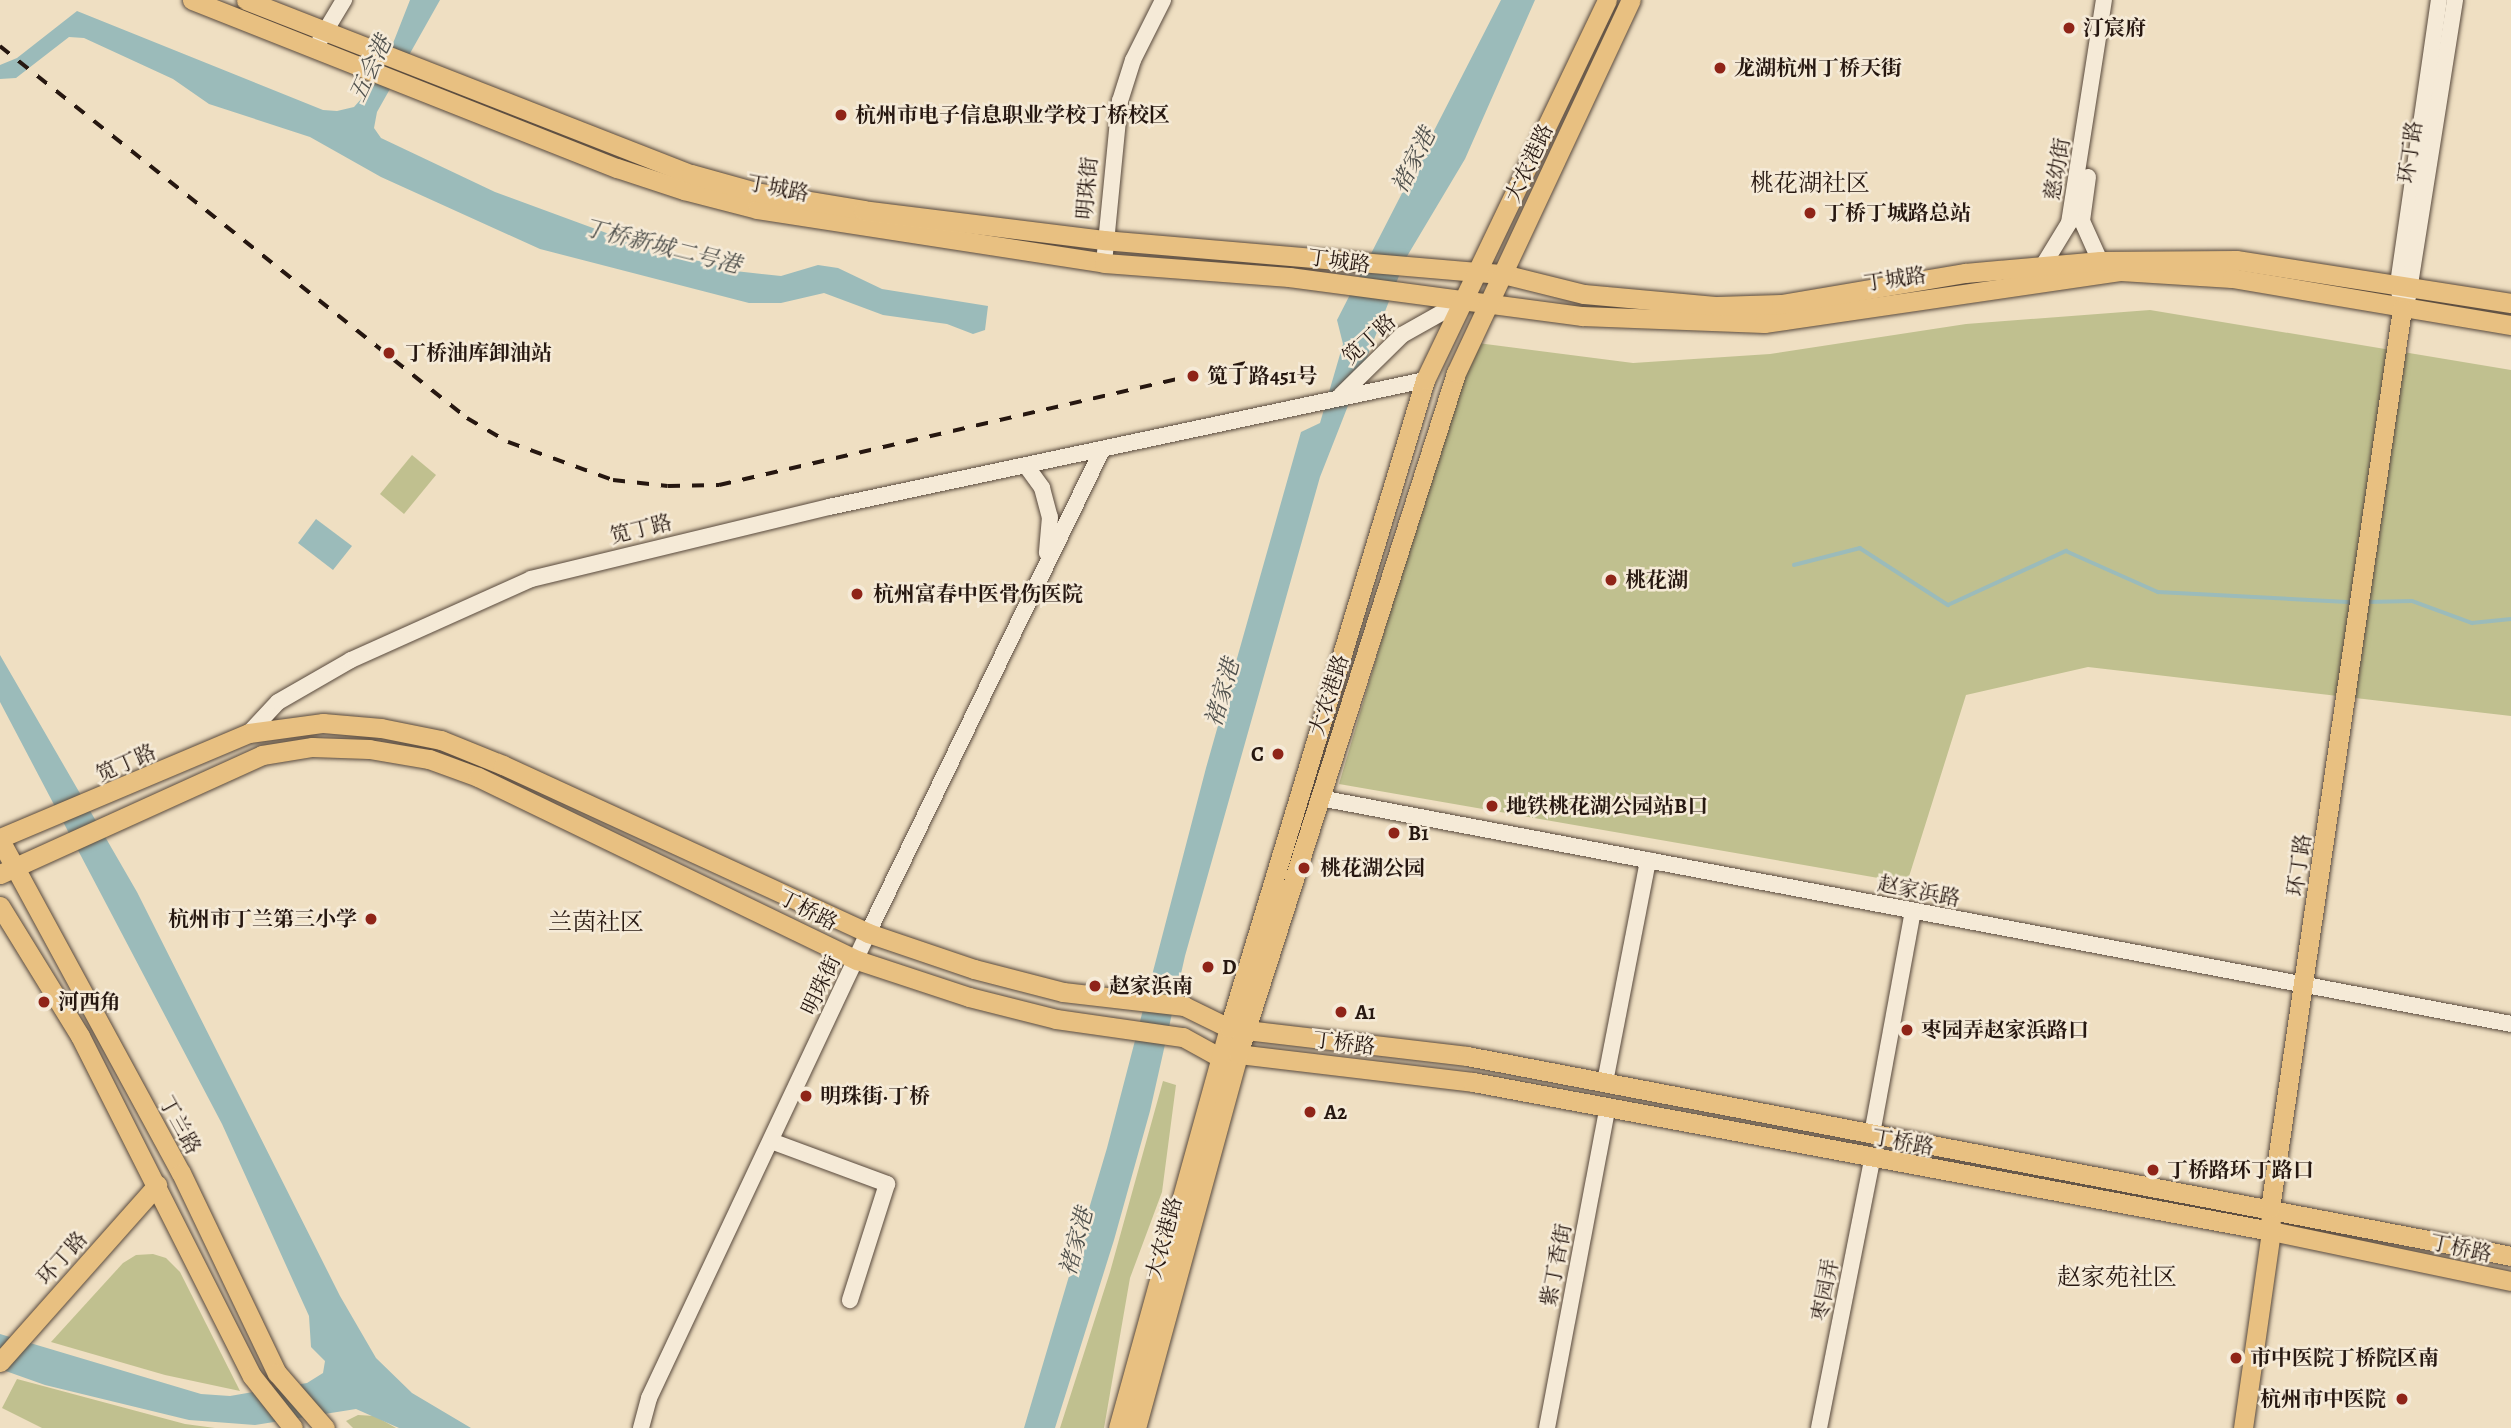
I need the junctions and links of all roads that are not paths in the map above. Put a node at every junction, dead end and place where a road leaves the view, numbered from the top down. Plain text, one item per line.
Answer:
1 (192, 0) edge
2 (246, 0) edge
3 (344, 0) edge
4 (1163, 0) edge
5 (1608, 0) edge
6 (1631, 0) edge
7 (2105, 0) edge
8 (2439, 0) edge
9 (2455, 0) edge
10 (327, 29) junction
11 (316, 47) junction
12 (373, 62) junction
13 (2095, 74) junction
14 (1104, 240) junction
15 (2100, 261) junction
16 (1104, 263) junction
17 (2044, 264) junction
18 (1476, 271) junction
19 (1503, 274) junction
20 (2405, 285) junction
21 (1466, 299) junction
22 (1489, 303) junction
23 (2511, 303) edge
24 (2402, 309) junction
25 (2511, 325) edge
26 (1425, 380) junction
27 (1342, 395) junction
28 (1102, 450) junction
29 (1027, 467) junction
30 (1040, 579) junction
31 (249, 733) junction
32 (1320, 798) junction
33 (0, 839) edge
34 (1648, 860) junction
35 (8, 871) edge
36 (0, 906) edge
37 (1913, 911) junction
38 (867, 933) junction
39 (857, 960) junction
40 (2304, 985) junction
41 (2511, 1024) edge
42 (1238, 1027) junction
43 (1230, 1056) junction
44 (1605, 1082) junction
45 (1607, 1110) junction
46 (1872, 1134) junction
47 (771, 1142) junction
48 (1872, 1160) junction
49 (157, 1185) junction
50 (2270, 1208) junction
51 (2271, 1231) junction
52 (2511, 1256) edge
53 (2511, 1281) edge
54 (850, 1300) dead end
55 (0, 1362) edge
56 (322, 1425) edge
57 (293, 1428) edge
58 (641, 1428) edge
59 (1118, 1428) edge
60 (1136, 1428) edge
61 (1547, 1428) edge
62 (1819, 1428) edge
63 (2243, 1428) edge

1 - 11 main road, 丁城路
2 - 10 main road, 丁城路
3 - 10 street
4 - 14 street, 明珠街
5 - 18 main road, 大农港路
6 - 19 main road, 大农港路
7 - 13 street, 慈幼街
8 - 20 street, 环丁路
9 - 20 street, 环丁路
10 - 11 street
10 - 12 main road, 丁城路
11 - 12 main road, 丁城路
12 - 14 main road, 丁城路
12 - 16 main road, 丁城路
13 - 15 street, 慈幼街
13 - 17 street, 慈幼街
14 - 16 street, 明珠街
14 - 18 main road, 丁城路
15 - 17 main road, 丁城路
15 - 20 main road, 丁城路
16 - 21 main road, 丁城路
17 - 19 main road, 丁城路
18 - 19 main road, 丁城路
18 - 21 main road, 大农港路
19 - 22 main road, 大农港路
20 - 23 main road, 丁城路
20 - 24 street, 环丁路
21 - 22 main road, 丁城路
21 - 26 main road, 大农港路
21 - 27 street, 笕丁路
22 - 24 main road, 丁城路
22 - 32 main road, 大农港路
24 - 25 main road, 丁城路
24 - 40 main road, 环丁路
26 - 27 street, 笕丁路
26 - 42 main road, 大农港路
27 - 28 street, 笕丁路
28 - 29 street, 笕丁路
28 - 30 street, 明珠街
29 - 30 street
29 - 31 street, 笕丁路
30 - 38 street, 明珠街
31 - 33 main road, 笕丁路
31 - 38 main road, 丁桥路
32 - 34 street, 赵家浜路
32 - 42 main road, 大农港路
33 - 35 main road, 丁兰路
34 - 37 street, 赵家浜路
34 - 44 street
35 - 39 main road, 丁桥路
35 - 56 main road, 丁兰路
36 - 49 main road
37 - 40 street, 赵家浜路
37 - 46 street
38 - 39 street, 明珠街
38 - 42 main road, 丁桥路
39 - 43 main road, 丁桥路
39 - 47 street, 明珠街
40 - 41 street, 赵家浜路
40 - 50 main road, 环丁路
42 - 43 main road, 大农港路
42 - 44 main road, 丁桥路
43 - 45 main road, 丁桥路
43 - 59 main road, 大农港路
43 - 60 main road, 大农港路
44 - 46 main road, 丁桥路
45 - 48 main road, 丁桥路
45 - 61 street, 紫丁香街
46 - 50 main road, 丁桥路
47 - 54 street
47 - 58 street, 明珠街
48 - 51 main road, 丁桥路
48 - 62 street, 枣园弄
49 - 55 main road, 环丁路
49 - 57 main road
50 - 51 main road, 环丁路
50 - 52 main road, 丁桥路
51 - 53 main road, 丁桥路
51 - 63 main road, 环丁路

